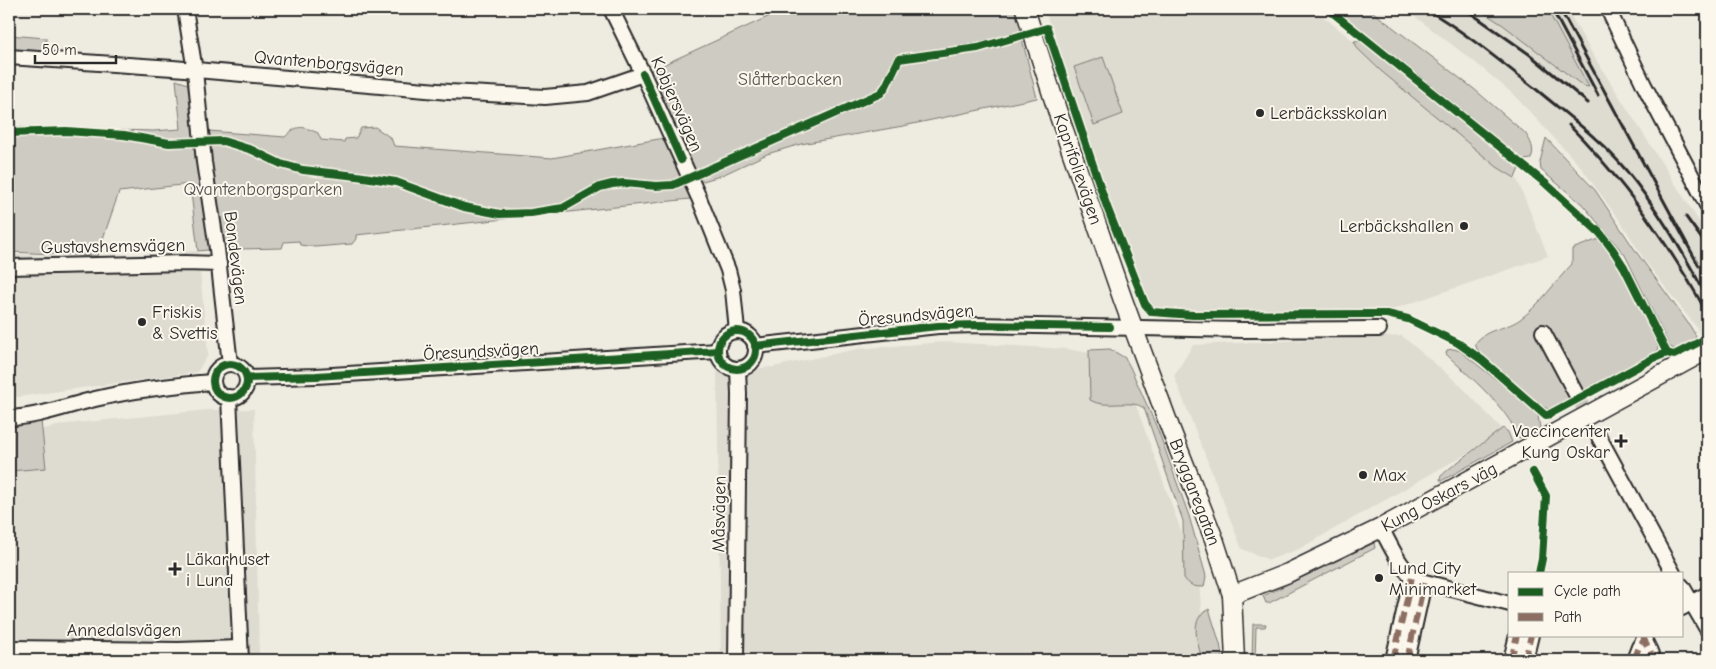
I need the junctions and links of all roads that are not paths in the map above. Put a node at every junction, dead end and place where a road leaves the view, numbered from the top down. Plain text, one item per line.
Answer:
1 (185, 9) edge
2 (612, 9) edge
3 (1025, 9) edge
4 (1608, 9) edge
5 (9, 57) edge
6 (195, 71) junction
7 (644, 74) junction
8 (1707, 205) edge
9 (219, 264) junction
10 (9, 268) edge
11 (1133, 328) junction
12 (1379, 329) dead end
13 (737, 331) junction
14 (1543, 332) dead end
15 (755, 346) junction
16 (718, 351) junction
17 (1700, 354) edge
18 (230, 364) junction
19 (738, 369) junction
20 (246, 378) junction
21 (212, 382) junction
22 (1576, 394) tunnel mouth
23 (228, 398) junction
24 (9, 418) edge
25 (1599, 437) tunnel mouth
26 (1381, 528) junction
27 (1672, 572) edge
28 (1418, 580) junction
29 (1707, 594) edge
30 (1232, 595) junction
31 (1508, 603) edge
32 (1687, 605) edge
33 (1707, 629) edge
34 (1517, 636) edge
35 (1531, 636) edge
36 (1644, 638) edge
37 (9, 648) edge
38 (240, 654) edge
39 (736, 660) edge
40 (1235, 660) edge
41 (1392, 660) edge
42 (1407, 660) edge
43 (1511, 660) edge
44 (1525, 660) edge
45 (1634, 660) edge
46 (1652, 660) edge

1 - 6 street, Bondevägen
2 - 7 street, Kobjersvägen
3 - 11 main road, Kaprifolievägen
4 - 8 street
5 - 6 street, Qvantenborgsvägen
6 - 7 street, Qvantenborgsvägen
6 - 9 street, Bondevägen
7 - 13 street, Kobjersvägen
9 - 10 street, Gustavshemsvägen
9 - 18 street, Bondevägen
11 - 12 street, Öresundsvägen
11 - 15 street, Öresundsvägen
11 - 30 main road, Bryggaregatan
13 - 15 street
13 - 16 street
14 - 22 street
15 - 19 street
16 - 19 street
16 - 20 street, Öresundsvägen
17 - 26 main road, Kung Oskars väg
18 - 20 street
18 - 21 street
19 - 39 street, Måsvägen
20 - 23 street
21 - 23 street
21 - 24 street
23 - 38 street
25 - 27 street
26 - 28 street
26 - 30 main road, Kung Oskars väg
28 - 31 street
28 - 41 street
28 - 42 street
29 - 32 street
30 - 40 main road, Bryggaregatan
32 - 33 street
34 - 43 street
35 - 44 street
36 - 45 street
36 - 46 street
37 - 38 street, Annedalsvägen

